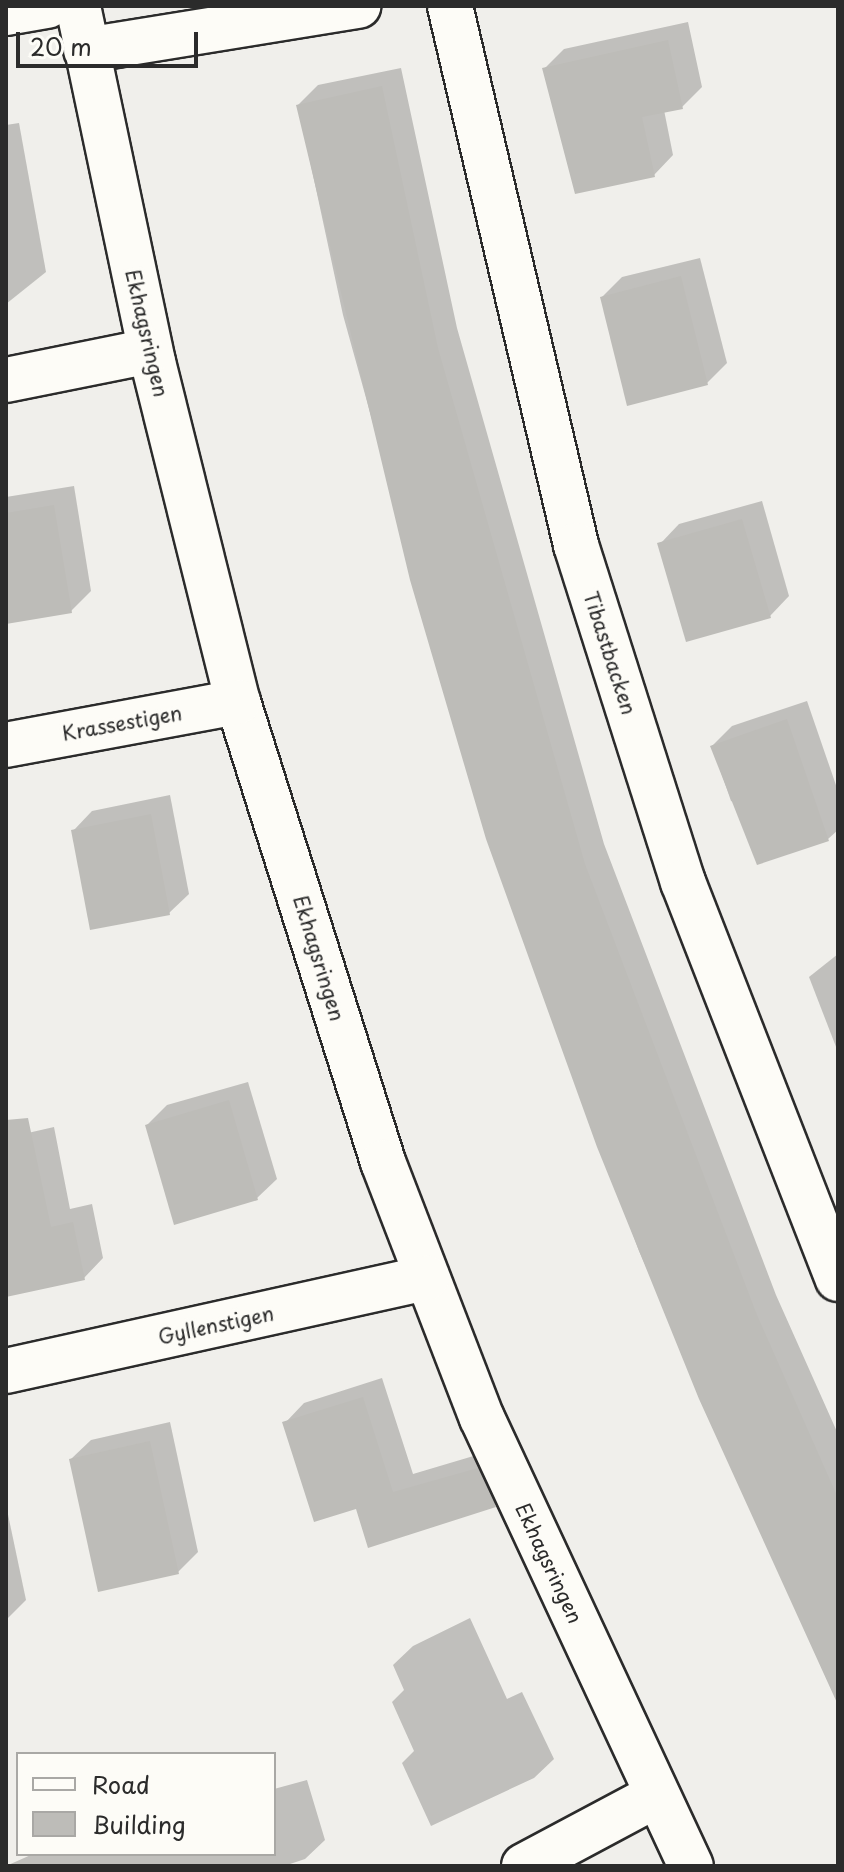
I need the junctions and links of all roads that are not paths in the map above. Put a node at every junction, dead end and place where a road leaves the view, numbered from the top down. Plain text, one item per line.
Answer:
1 (47, 6) edge
2 (78, 6) edge
3 (358, 6) edge
4 (450, 6) edge
5 (6, 13) edge
6 (86, 50) junction
7 (150, 351) junction
8 (6, 380) edge
9 (238, 702) junction
10 (6, 745) edge
11 (427, 1278) junction
12 (838, 1279) edge
13 (6, 1371) edge
14 (655, 1796) junction
15 (524, 1866) edge
16 (691, 1866) edge

1 - 5 street
2 - 6 street, Ekhagsringen
3 - 6 street
4 - 12 street, Tibastbacken
6 - 7 street, Ekhagsringen
7 - 8 street
7 - 9 street, Ekhagsringen
9 - 10 street, Krassestigen
9 - 11 street, Ekhagsringen
11 - 13 street, Gyllenstigen
11 - 14 street, Ekhagsringen
14 - 15 street
14 - 16 street, Ekhagsringen

